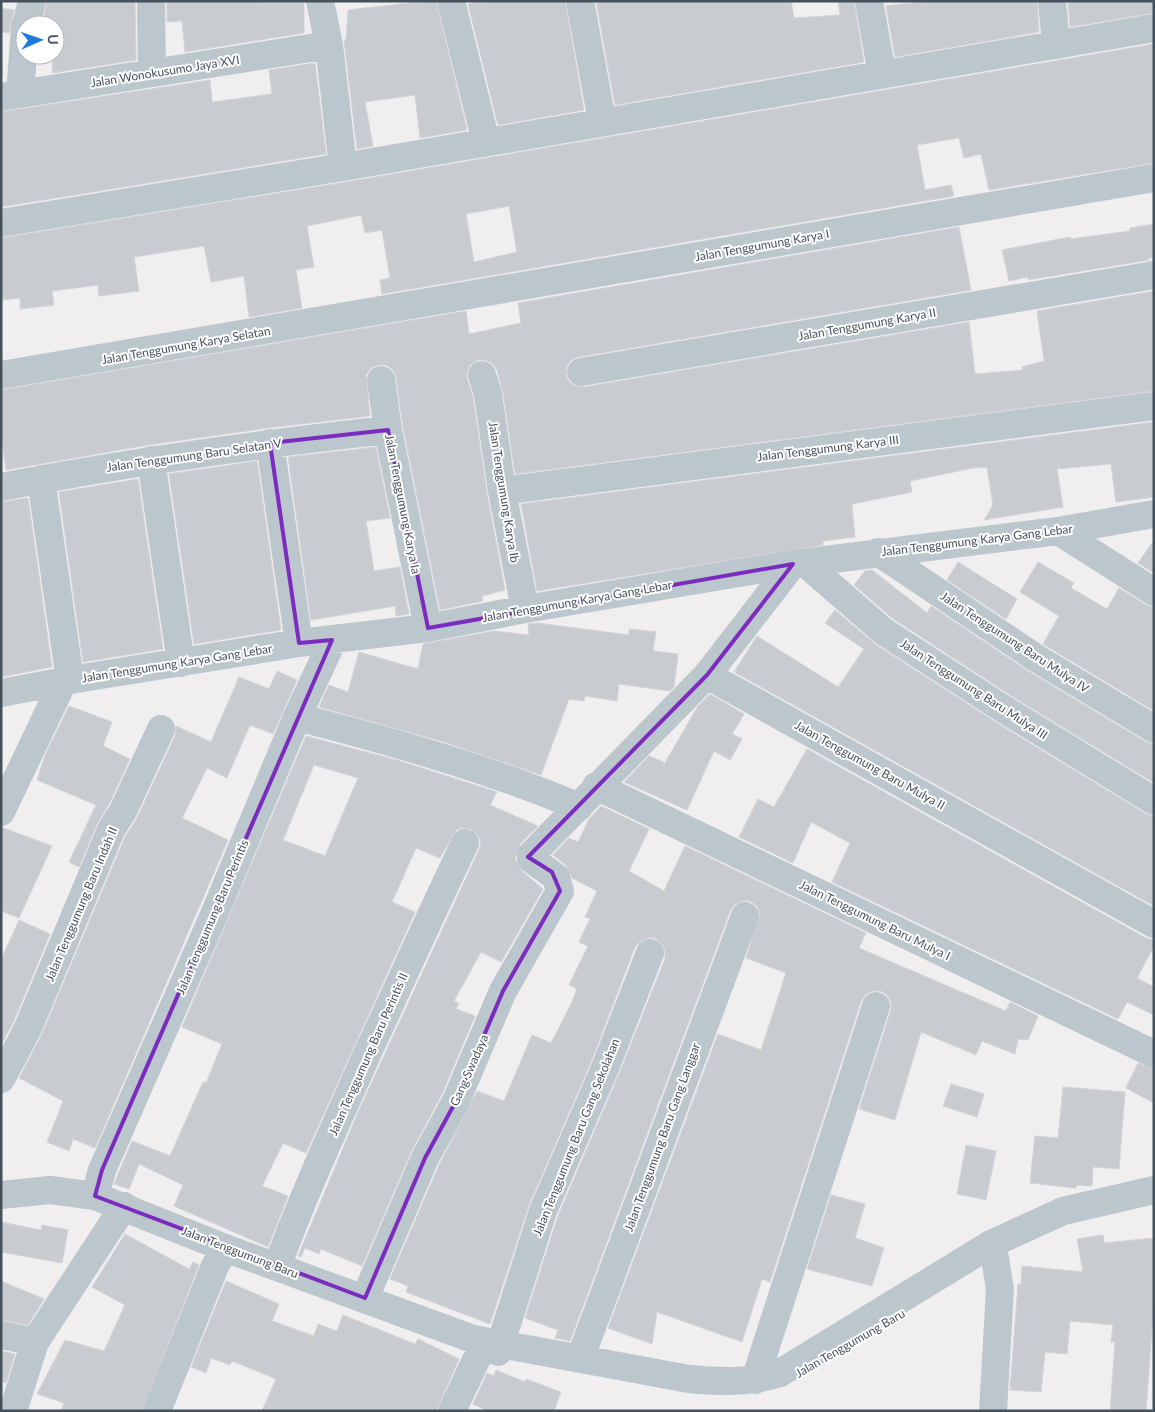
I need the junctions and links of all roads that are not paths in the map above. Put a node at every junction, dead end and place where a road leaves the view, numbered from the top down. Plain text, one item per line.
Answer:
1 (32, 1) edge
2 (151, 1) edge
3 (320, 1) edge
4 (452, 1) edge
5 (580, 1) edge
6 (868, 1) edge
7 (1052, 1) edge
8 (28, 15) edge
9 (1154, 28) edge
10 (329, 45) junction
11 (1056, 45) junction
12 (17, 65) edge
13 (152, 73) junction
14 (882, 74) junction
15 (11, 95) edge
16 (602, 121) junction
17 (486, 142) junction
18 (343, 167) junction
19 (1154, 178) edge
20 (1, 223) edge
21 (1154, 275) edge
22 (370, 314) joint
23 (581, 372) dead end
24 (1, 375) edge
25 (482, 375) dead end
26 (381, 380) dead end
27 (1154, 406) edge
28 (388, 430) junction
29 (270, 443) junction
30 (150, 460) junction
31 (41, 479) junction
32 (1, 487) edge
33 (502, 491) junction
34 (1154, 514) edge
35 (1058, 531) junction
36 (878, 552) junction
37 (799, 564) junction
38 (1154, 592) edge
39 (524, 609) junction
40 (428, 628) junction
41 (333, 640) junction
42 (299, 643) junction
43 (182, 663) junction
44 (707, 674) junction
45 (66, 681) junction
46 (1, 693) edge
47 (297, 717) junction
48 (161, 729) dead end
49 (1154, 729) edge
50 (596, 786) junction
51 (1154, 801) edge
52 (579, 807) junction
53 (1, 812) edge
54 (465, 843) dead end
55 (745, 916) dead end
56 (1154, 924) edge
57 (650, 953) dead end
58 (876, 1006) dead end
59 (1154, 1054) edge
60 (1, 1079) edge
61 (1154, 1190) edge
62 (1, 1195) edge
63 (95, 1196) junction
64 (1154, 1205) edge
65 (124, 1206) junction
66 (220, 1257) junction
67 (995, 1258) junction
68 (277, 1267) junction
69 (365, 1298) junction
70 (1, 1335) edge
71 (35, 1342) junction
72 (485, 1348) junction
73 (580, 1359) junction
74 (755, 1380) junction
75 (13, 1411) edge
76 (157, 1411) edge
77 (452, 1411) edge
78 (993, 1411) edge

1 - 8 street
2 - 13 street
3 - 10 street
4 - 17 street
5 - 16 street
6 - 14 street
7 - 11 street
9 - 11 street
10 - 13 street, Jalan Wonokusumo Jaya XVI
10 - 18 street
11 - 14 street
12 - 15 street
13 - 15 street, Jalan Wonokusumo Jaya XVI
14 - 16 street
16 - 17 street
17 - 18 street
18 - 20 street
19 - 22 street, Jalan Tenggumung Karya I
21 - 23 street, Jalan Tenggumung Karya II
22 - 24 street, Jalan Tenggumung Karya Selatan
25 - 33 street, Jalan Tenggumung Karya Ib
26 - 28 street, Jalan Tenggumung Karya Ia
27 - 33 street, Jalan Tenggumung Karya III
28 - 29 street, Jalan Tenggumung Baru Selatan V
28 - 40 street, Jalan Tenggumung Karya Ia
29 - 30 street, Jalan Tenggumung Baru Selatan V
29 - 42 street
30 - 31 street, Jalan Tenggumung Baru Selatan V
30 - 43 street
31 - 32 street, Jalan Tenggumung Baru Selatan V
31 - 45 street
33 - 39 street, Jalan Tenggumung Karya Ib
34 - 35 street, Jalan Tenggumung Karya Gang Lebar
35 - 36 street, Jalan Tenggumung Karya Gang Lebar
35 - 38 street
36 - 37 street, Jalan Tenggumung Karya Gang Lebar
36 - 49 street, Jalan Tenggumung Baru Mulya IV
37 - 39 street, Jalan Tenggumung Karya Gang Lebar
37 - 44 street
37 - 51 street, Jalan Tenggumung Baru Mulya III
39 - 40 street, Jalan Tenggumung Karya Gang Lebar
40 - 41 street, Jalan Tenggumung Karya Gang Lebar
41 - 42 street, Jalan Tenggumung Karya Gang Lebar
41 - 47 street, Jalan Tenggumung Baru Perintis
42 - 43 street, Jalan Tenggumung Karya Gang Lebar
43 - 45 street, Jalan Tenggumung Karya Gang Lebar
44 - 50 street
44 - 56 street, Jalan Tenggumung Baru Mulya II
45 - 46 street, Jalan Tenggumung Karya Gang Lebar
45 - 53 street
47 - 52 street
47 - 63 street, Jalan Tenggumung Baru Perintis
48 - 60 street, Jalan Tenggumung Baru Indah II
50 - 52 street
50 - 59 street, Jalan Tenggumung Baru Mulya I
52 - 69 street, Gang Swadaya
54 - 68 street, Jalan Tenggumung Baru Perintis II
55 - 73 street, Jalan Tenggumung Baru Gang Langgar
57 - 72 street, Jalan Tenggumung Baru Gang Sekolahan
58 - 74 street
61 - 74 street, Jalan Tenggumung Baru
62 - 63 street, Jalan Tenggumung Baru
63 - 65 street, Jalan Tenggumung Baru
64 - 67 street, Jalan Tenggumung Baru
65 - 66 street, Jalan Tenggumung Baru
65 - 71 street
66 - 68 street, Jalan Tenggumung Baru
66 - 76 street
67 - 72 street, Jalan Tenggumung Baru
67 - 78 street
68 - 69 street, Jalan Tenggumung Baru
69 - 72 street, Jalan Tenggumung Baru
70 - 71 street
71 - 75 street
72 - 73 street, Jalan Tenggumung Baru
72 - 77 street, Jalan Tenggumung Baru Gang Sekolahan
73 - 74 street, Jalan Tenggumung Baru

